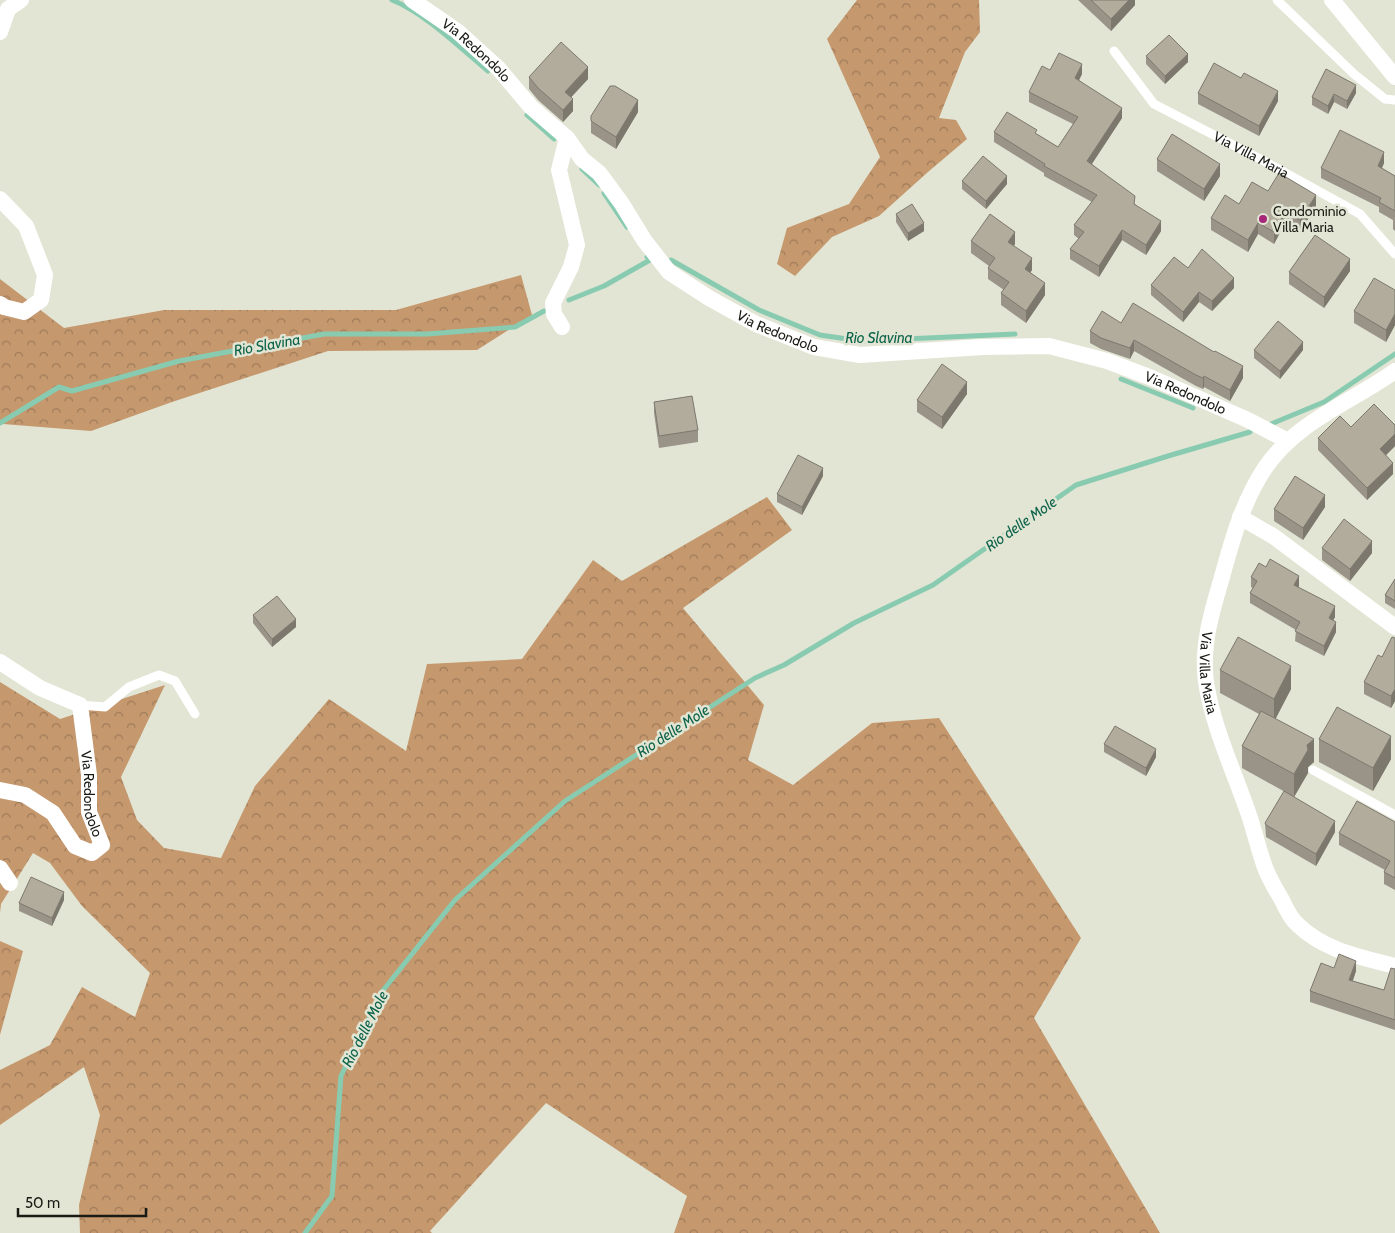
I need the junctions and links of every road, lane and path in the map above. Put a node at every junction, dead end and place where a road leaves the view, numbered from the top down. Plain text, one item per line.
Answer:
1 (21, 0) edge
2 (412, 0) edge
3 (1277, 0) edge
4 (1332, 0) edge
5 (0, 32) edge
6 (1114, 51) dead end
7 (1395, 77) edge
8 (1395, 100) edge
9 (567, 138) junction
10 (0, 199) edge
11 (1395, 254) edge
12 (0, 304) edge
13 (562, 327) dead end
14 (1395, 371) edge
15 (1288, 441) junction
16 (1240, 517) junction
17 (1395, 628) edge
18 (0, 662) edge
19 (80, 704) junction
20 (194, 714) dead end
21 (1313, 770) dead end
22 (0, 790) edge
23 (1395, 815) edge
24 (0, 868) edge
25 (10, 883) dead end
26 (1395, 966) edge

1 - 5 street
2 - 9 street, Via Redondolo
3 - 8 lane
4 - 7 street
6 - 11 lane, Via Villa Maria
9 - 13 street
9 - 15 street, Via Redondolo
10 - 12 street
14 - 15 street, Via Villa Maria
15 - 16 street, Via Villa Maria
16 - 17 street
16 - 26 street, Via Villa Maria
18 - 19 street
19 - 20 lane
19 - 22 street, Via Redondolo
21 - 23 lane
24 - 25 street

